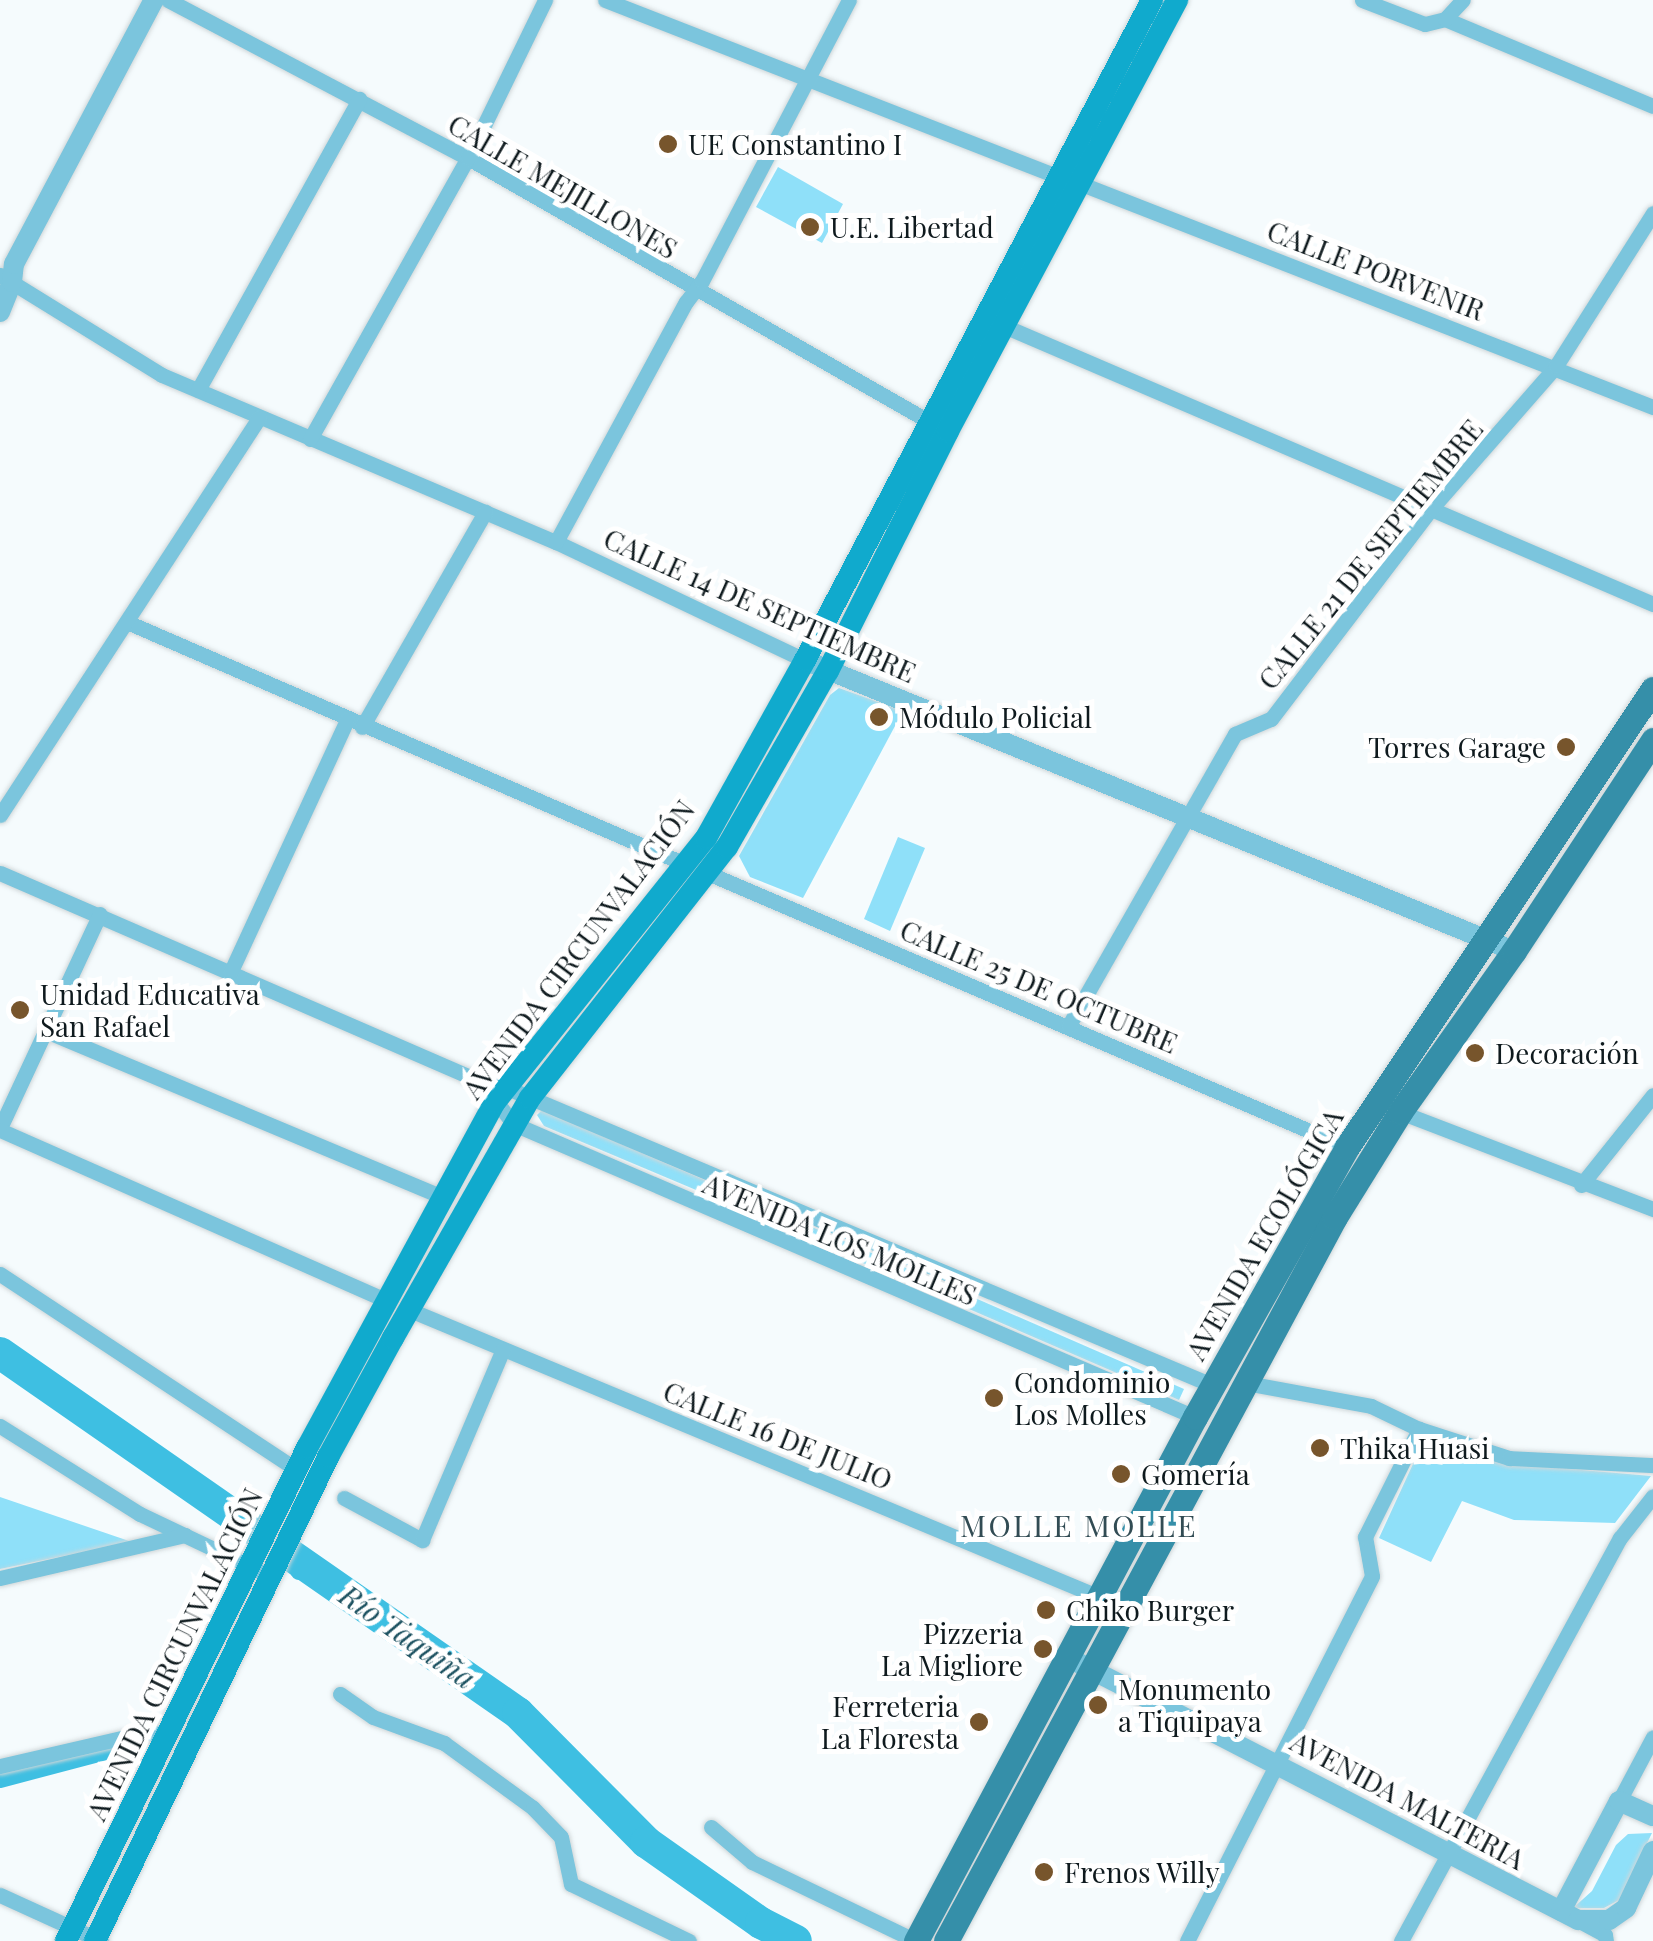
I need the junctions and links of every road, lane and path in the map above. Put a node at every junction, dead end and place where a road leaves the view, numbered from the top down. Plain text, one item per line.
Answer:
1 (154, 0) edge
2 (168, 0) edge
3 (545, 0) edge
4 (605, 0) edge
5 (849, 0) edge
6 (1152, 0) edge
7 (1177, 0) edge
8 (1362, 0) edge
9 (1463, 0) edge
10 (1445, 19) junction
11 (806, 76) junction
12 (358, 99) junction
13 (1653, 106) edge
14 (468, 158) junction
15 (1069, 180) junction
16 (1653, 213) edge
17 (6, 278) edge
18 (694, 291) junction
19 (0, 312) edge
20 (1004, 326) junction
21 (1556, 366) junction
22 (198, 390) junction
23 (1653, 407) edge
24 (259, 417) junction
25 (930, 422) junction
26 (310, 439) junction
27 (1430, 509) junction
28 (485, 512) junction
29 (556, 542) junction
30 (1653, 604) edge
31 (126, 622) junction
32 (805, 660) junction
33 (828, 671) junction
34 (1653, 689) edge
35 (355, 724) junction
36 (1653, 740) edge
37 (1187, 815) junction
38 (0, 816) edge
39 (685, 864) junction
40 (0, 873) edge
41 (710, 874) junction
42 (100, 914) junction
43 (1489, 938) junction
44 (1514, 951) junction
45 (231, 971) junction
46 (1068, 1025) junction
47 (46, 1031) junction
48 (495, 1091) junction
49 (1653, 1095) edge
50 (530, 1098) junction
51 (1400, 1112) junction
52 (514, 1124) junction
53 (0, 1129) edge
54 (1347, 1147) junction
55 (1582, 1185) junction
56 (442, 1198) junction
57 (1653, 1210) edge
58 (0, 1274) edge
59 (388, 1302) junction
60 (410, 1310) junction
61 (503, 1350) junction
62 (1246, 1384) junction
63 (1212, 1386) junction
64 (1195, 1416) junction
65 (0, 1426) edge
66 (1419, 1429) junction
67 (1653, 1466) edge
68 (297, 1470) junction
69 (1653, 1496) edge
70 (344, 1498) dead end
71 (289, 1514) junction
72 (184, 1535) junction
73 (265, 1564) junction
74 (0, 1578) edge
75 (1100, 1596) junction
76 (1126, 1608) junction
77 (1068, 1657) junction
78 (1093, 1670) junction
79 (340, 1694) dead end
80 (168, 1735) junction
81 (1653, 1737) edge
82 (1275, 1760) junction
83 (0, 1766) edge
84 (1619, 1802) junction
85 (1653, 1816) edge
86 (711, 1827) dead end
87 (1447, 1851) junction
88 (1653, 1851) edge
89 (0, 1894) edge
90 (1570, 1916) junction
91 (69, 1936) edge
92 (97, 1940) edge
93 (689, 1941) edge
94 (916, 1941) edge
95 (946, 1941) edge
96 (1186, 1941) edge
97 (1401, 1941) edge
98 (1606, 1941) edge

1 - 17 street
2 - 12 street, CALLE MEJILLONES
3 - 14 street
4 - 11 street, CALLE PORVENIR
5 - 11 street
6 - 15 main road, AVENIDA CIRCUNVALACIÓN
7 - 15 main road, AVENIDA CIRCUNVALACIÓN
8 - 10 street
9 - 10 street
10 - 13 street
11 - 15 street, CALLE PORVENIR
11 - 18 street
12 - 14 street, CALLE MEJILLONES
12 - 22 street
14 - 18 street, CALLE MEJILLONES
14 - 26 street
15 - 20 main road, AVENIDA CIRCUNVALACIÓN
15 - 21 street, CALLE PORVENIR
15 - 25 main road, AVENIDA CIRCUNVALACIÓN
16 - 21 street, CALLE 21 DE SEPTIEMBRE
17 - 19 street
17 - 22 street, CALLE 14 DE SEPTIEMBRE
18 - 25 street, CALLE MEJILLONES
18 - 29 street
20 - 27 street
20 - 33 main road, AVENIDA CIRCUNVALACIÓN
21 - 23 street, CALLE PORVENIR
21 - 27 street, CALLE 21 DE SEPTIEMBRE
22 - 24 street, CALLE 14 DE SEPTIEMBRE
24 - 26 street, CALLE 14 DE SEPTIEMBRE
24 - 31 street
25 - 32 main road, AVENIDA CIRCUNVALACIÓN
26 - 28 street, CALLE 14 DE SEPTIEMBRE
27 - 30 street
27 - 37 street, CALLE 21 DE SEPTIEMBRE
28 - 29 street, CALLE 14 DE SEPTIEMBRE
28 - 35 street
29 - 32 street, CALLE 14 DE SEPTIEMBRE
31 - 35 street
31 - 38 street
32 - 33 street, CALLE 14 DE SEPTIEMBRE
32 - 39 main road, AVENIDA CIRCUNVALACIÓN
33 - 37 street, CALLE 14 DE SEPTIEMBRE
33 - 41 main road, AVENIDA CIRCUNVALACIÓN
34 - 43 main road, AVENIDA ECOLÓGICA
35 - 39 street
35 - 45 street
36 - 44 main road, AVENIDA ECOLÓGICA
37 - 43 street, CALLE 14 DE SEPTIEMBRE
37 - 46 street, CALLE 21 DE SEPTIEMBRE
39 - 48 main road, AVENIDA CIRCUNVALACIÓN
40 - 42 street, AVENIDA LOS MOLLES
41 - 46 street, CALLE 25 DE OCTUBRE
41 - 50 main road, AVENIDA CIRCUNVALACIÓN
42 - 45 street, AVENIDA LOS MOLLES
42 - 47 street
43 - 44 street, CALLE 14 DE SEPTIEMBRE
43 - 54 main road, AVENIDA ECOLÓGICA
44 - 51 main road, AVENIDA ECOLÓGICA
45 - 48 street, AVENIDA LOS MOLLES
46 - 54 street, CALLE 25 DE OCTUBRE
47 - 53 street
47 - 56 street
48 - 50 street, AVENIDA LOS MOLLES
48 - 52 street, AVENIDA LOS MOLLES
48 - 56 main road, AVENIDA CIRCUNVALACIÓN
49 - 55 street
50 - 52 main road, AVENIDA CIRCUNVALACIÓN
50 - 63 street, AVENIDA LOS MOLLES
51 - 55 street
51 - 62 main road, AVENIDA ECOLÓGICA
52 - 60 main road, AVENIDA CIRCUNVALACIÓN
52 - 64 street, AVENIDA LOS MOLLES
53 - 59 street
54 - 63 main road, AVENIDA ECOLÓGICA
55 - 57 street
56 - 59 main road, AVENIDA CIRCUNVALACIÓN
58 - 68 street
59 - 68 main road, AVENIDA CIRCUNVALACIÓN
60 - 61 street, CALLE 16 DE JULIO
60 - 71 main road, AVENIDA CIRCUNVALACIÓN
61 - 70 street
61 - 75 street, CALLE 16 DE JULIO
62 - 66 street
62 - 76 main road, AVENIDA ECOLÓGICA
63 - 64 main road, AVENIDA ECOLÓGICA
64 - 75 main road, AVENIDA ECOLÓGICA
65 - 72 street
66 - 67 street
66 - 82 street
68 - 71 main road, AVENIDA CIRCUNVALACIÓN
69 - 87 street
71 - 73 main road, AVENIDA CIRCUNVALACIÓN
72 - 73 street
72 - 74 street
73 - 80 main road, AVENIDA CIRCUNVALACIÓN
73 - 92 main road, AVENIDA CIRCUNVALACIÓN
75 - 76 street, CALLE 16 DE JULIO
75 - 77 main road, AVENIDA ECOLÓGICA
76 - 78 main road, AVENIDA ECOLÓGICA
77 - 78 street, AVENIDA MALTERIA
77 - 94 main road, AVENIDA ECOLÓGICA
78 - 82 street, AVENIDA MALTERIA
78 - 95 main road, AVENIDA ECOLÓGICA
79 - 93 street
80 - 83 street
80 - 91 main road, AVENIDA CIRCUNVALACIÓN
81 - 84 street
82 - 87 street, AVENIDA MALTERIA
82 - 96 street
84 - 85 street
84 - 90 street
86 - 94 street
87 - 90 street, AVENIDA MALTERIA
87 - 97 street
88 - 90 street
89 - 91 street
90 - 98 street, AVENIDA MALTERIA
91 - 92 street

